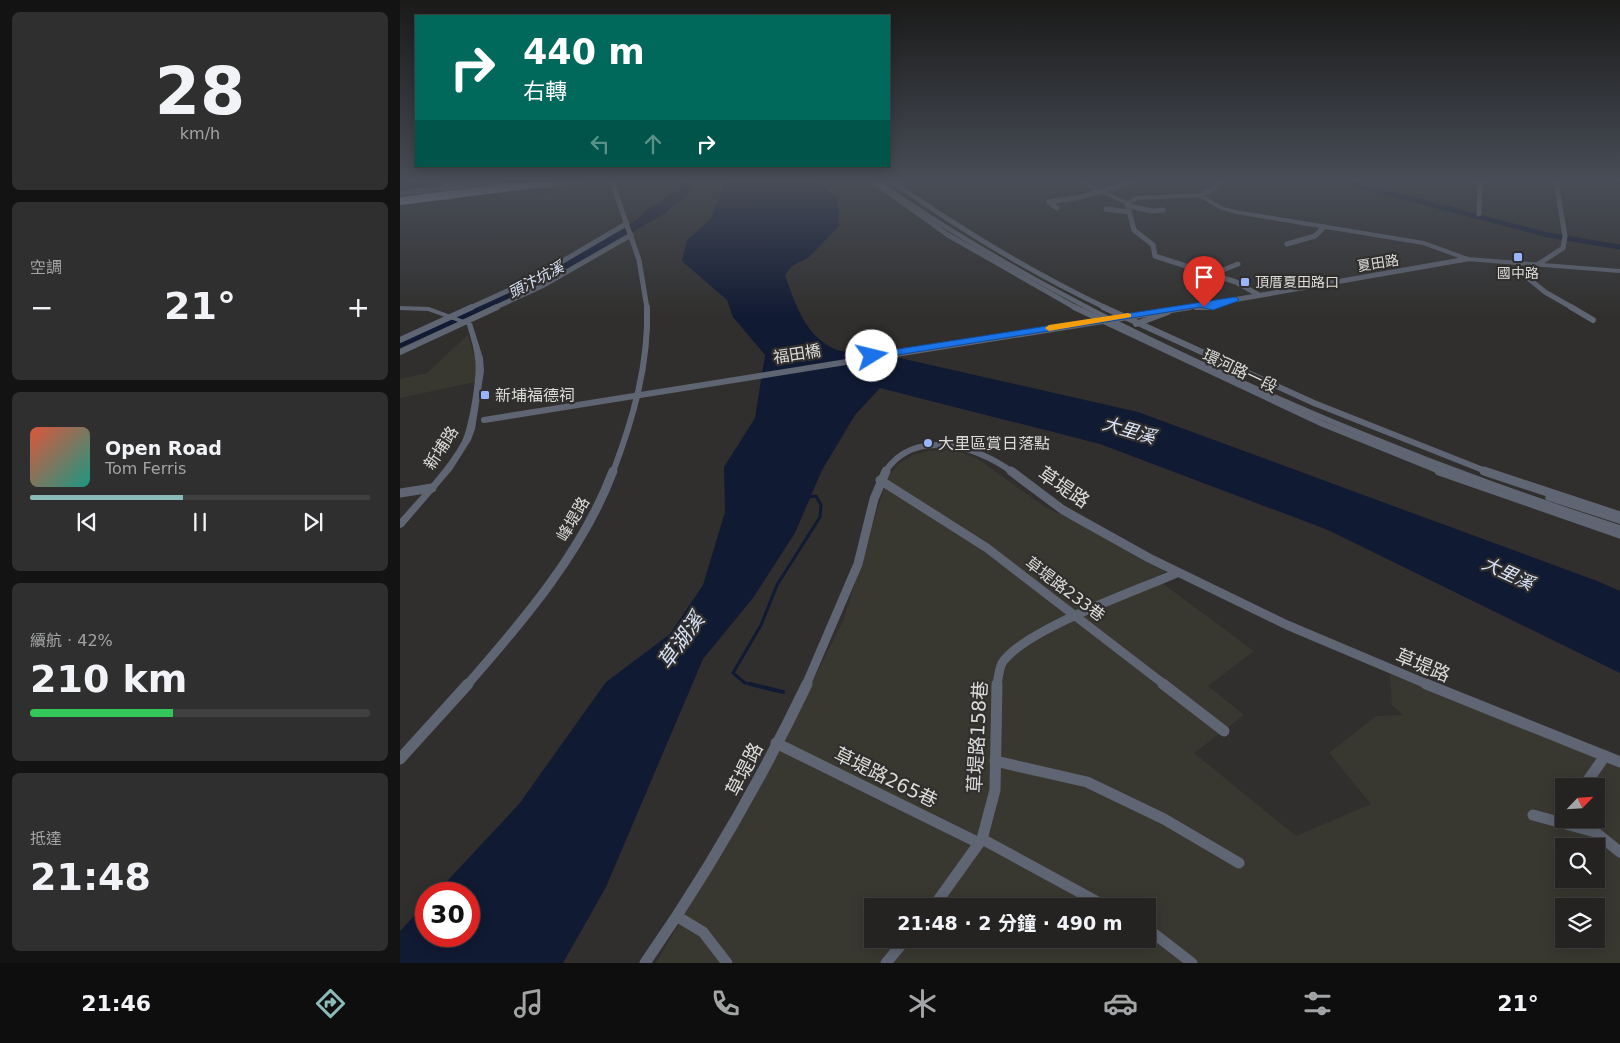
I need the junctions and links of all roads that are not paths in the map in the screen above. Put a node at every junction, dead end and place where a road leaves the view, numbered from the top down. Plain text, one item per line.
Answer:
1 (621, 227) edge
2 (627, 227) edge
3 (938, 227) edge
4 (946, 227) edge
5 (953, 227) edge
6 (960, 227) edge
7 (1133, 227) edge
8 (1324, 227) joint
9 (1562, 227) edge
10 (632, 238) junction
11 (1287, 244) dead end
12 (1467, 259) junction
13 (1238, 264) dead end
14 (1537, 266) junction
15 (1620, 271) edge
16 (1213, 274) junction
17 (1259, 295) junction
18 (1234, 299) junction
19 (400, 308) edge
20 (453, 316) junction
21 (1593, 320) dead end
22 (465, 322) junction
23 (1130, 327) junction
24 (400, 340) edge
25 (400, 352) edge
26 (473, 422) junction
27 (880, 480) junction
28 (432, 488) junction
29 (400, 493) edge
30 (1620, 516) edge
31 (1620, 521) edge
32 (400, 525) edge
33 (1620, 528) edge
34 (1620, 534) edge
35 (1177, 573) junction
36 (1077, 617) junction
37 (1224, 731) dead end
38 (776, 743) junction
39 (1605, 756) junction
40 (400, 759) edge
41 (995, 760) junction
42 (1620, 762) edge
43 (1590, 778) edge
44 (1533, 815) dead end
45 (981, 841) junction
46 (1620, 852) edge
47 (1239, 863) dead end
48 (940, 898) edge
49 (1090, 898) edge
50 (678, 917) junction
51 (1156, 935) edge
52 (898, 948) edge
53 (645, 963) edge
54 (726, 963) edge
55 (886, 963) edge
56 (1192, 963) edge

1 - 20 street
2 - 10 street, 峰堤路
3 - 23 street, 環河路一段
4 - 23 street, 環河路一段
5 - 23 street, 環河路一段
6 - 23 street, 環河路一段
7 - 16 street
8 - 11 street
8 - 12 street
9 - 14 street
10 - 22 street
10 - 40 street, 峰堤路
12 - 14 street
12 - 17 street, 夏田路
13 - 16 street
14 - 15 street
14 - 21 street
16 - 17 street
17 - 18 street, 夏田路
18 - 23 street
18 - 26 street, 福田橋, bridge
19 - 20 street
20 - 22 street
20 - 24 street
22 - 25 street
22 - 26 street, 新埔路
23 - 30 street, 環河路一段
23 - 31 street, 環河路一段
23 - 33 street, 環河路一段
23 - 34 street, 環河路一段
26 - 28 street, 新埔路
27 - 35 street, 草堤路
27 - 36 street, 草堤路233巷
27 - 38 street, 草堤路
28 - 29 street
28 - 32 street, 新埔路
35 - 36 street, 草堤路158巷
35 - 39 street, 草堤路
36 - 37 street, 草堤路233巷
36 - 41 street, 草堤路158巷
38 - 45 street, 草堤路265巷
38 - 50 street, 草堤路
39 - 42 street, 草堤路
39 - 43 street
41 - 45 street, 草堤路158巷
41 - 47 street
44 - 46 street
45 - 48 street, 草堤路158巷
45 - 49 street, 草堤路265巷
50 - 53 street, 草堤路
50 - 54 street
51 - 56 street
52 - 55 street

